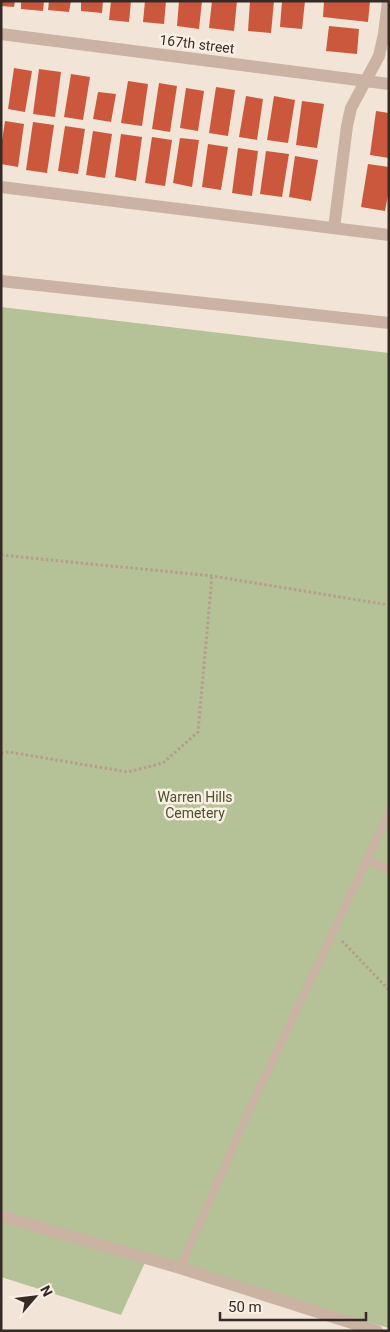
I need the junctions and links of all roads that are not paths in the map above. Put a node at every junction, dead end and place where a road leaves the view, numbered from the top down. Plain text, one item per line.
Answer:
1 (388, 1) edge
2 (1, 34) edge
3 (364, 81) junction
4 (389, 84) edge
5 (1, 187) edge
6 (334, 228) junction
7 (389, 235) edge
8 (1, 281) edge
9 (389, 323) edge
10 (389, 812) edge
11 (368, 860) junction
12 (389, 870) edge
13 (1, 1216) edge
14 (180, 1268) junction
15 (377, 1331) edge

1 - 3 street
2 - 3 street, 167th street
3 - 4 street, 167th street
3 - 6 street
5 - 6 street
6 - 7 street
8 - 9 street
10 - 11 lane
11 - 12 lane
11 - 14 lane
13 - 14 street
14 - 15 street

